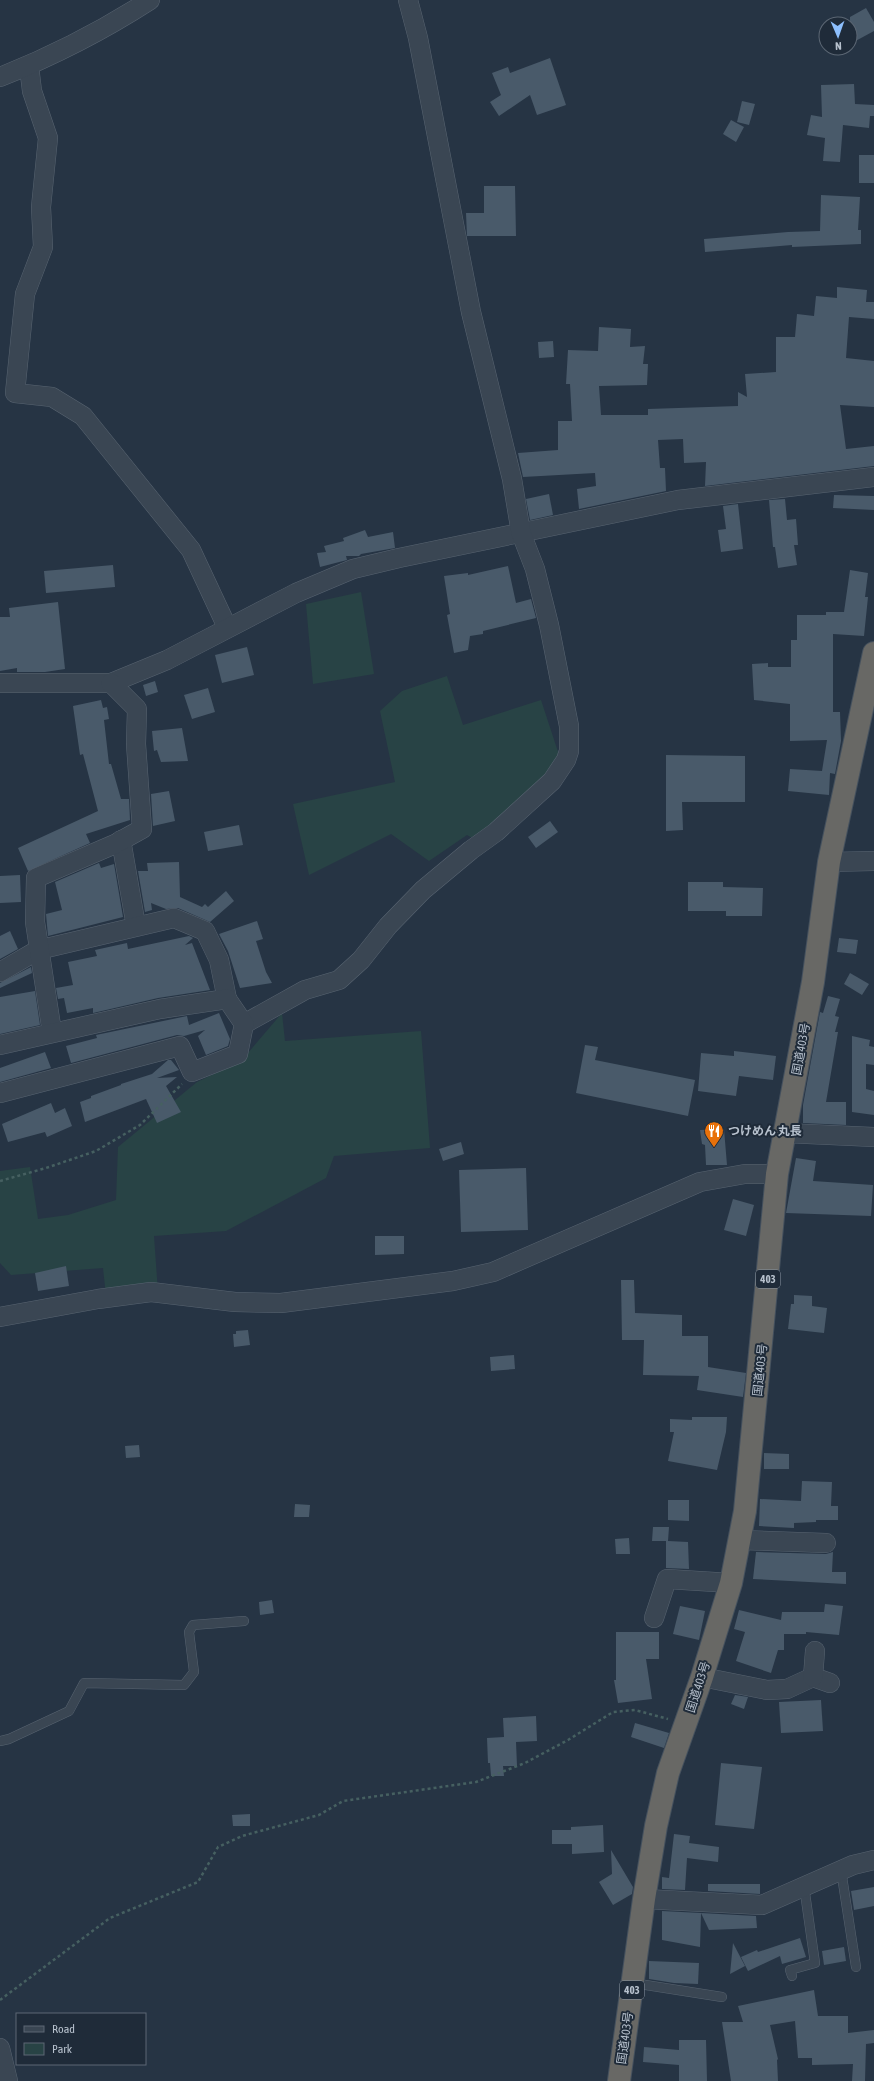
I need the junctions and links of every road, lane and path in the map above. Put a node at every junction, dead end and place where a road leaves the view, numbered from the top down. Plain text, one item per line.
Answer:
1 (150, 0) edge
2 (408, 0) edge
3 (29, 66) junction
4 (0, 77) edge
5 (874, 477) edge
6 (521, 533) junction
7 (227, 628) junction
8 (874, 653) edge
9 (0, 683) edge
10 (111, 683) junction
11 (121, 840) junction
12 (874, 861) edge
13 (830, 862) junction
14 (136, 926) junction
15 (38, 950) junction
16 (0, 972) edge
17 (227, 998) junction
18 (244, 1024) junction
19 (52, 1032) junction
20 (0, 1046) edge
21 (192, 1072) junction
22 (0, 1093) edge
23 (785, 1133) junction
24 (874, 1137) edge
25 (777, 1174) junction
26 (0, 1181) edge
27 (0, 1317) edge
28 (740, 1540) junction
29 (826, 1543) dead end
30 (731, 1583) junction
31 (654, 1618) dead end
32 (244, 1621) dead end
33 (815, 1651) dead end
34 (702, 1677) junction
35 (686, 1724) junction
36 (0, 1741) edge
37 (874, 1860) edge
38 (841, 1870) junction
39 (804, 1886) junction
40 (644, 1899) junction
41 (856, 1967) dead end
42 (792, 1976) dead end
43 (633, 1982) junction
44 (722, 1997) dead end
45 (0, 2000) edge
46 (0, 2048) edge
47 (8, 2081) edge
48 (619, 2081) edge

1 - 3 street
2 - 6 street
3 - 4 street
3 - 7 street
5 - 6 street
6 - 7 street
6 - 18 street
7 - 10 street
8 - 13 highway, 国道403号 / 403
9 - 10 street
10 - 11 street
11 - 14 street
11 - 15 street
12 - 13 street
13 - 23 highway, 国道403号 / 403
14 - 15 street
14 - 17 street
15 - 16 street
15 - 19 street
17 - 18 street
17 - 19 street
18 - 21 street
19 - 20 street
21 - 22 street
21 - 26 path
23 - 24 street
23 - 25 highway, 国道403号 / 403
25 - 27 street
25 - 28 highway, 国道403号 / 403
28 - 29 street
28 - 30 highway, 国道403号 / 403
30 - 31 street
30 - 34 highway, 国道403号 / 403
32 - 36 lane
33 - 34 street
34 - 35 highway, 国道403号 / 403
35 - 40 highway, 国道403号 / 403
35 - 45 path
37 - 38 street
38 - 39 street
38 - 41 lane
39 - 40 street
39 - 42 lane
40 - 43 highway, 国道403号 / 403
43 - 44 lane
43 - 48 highway, 国道403号 / 403
46 - 47 street

